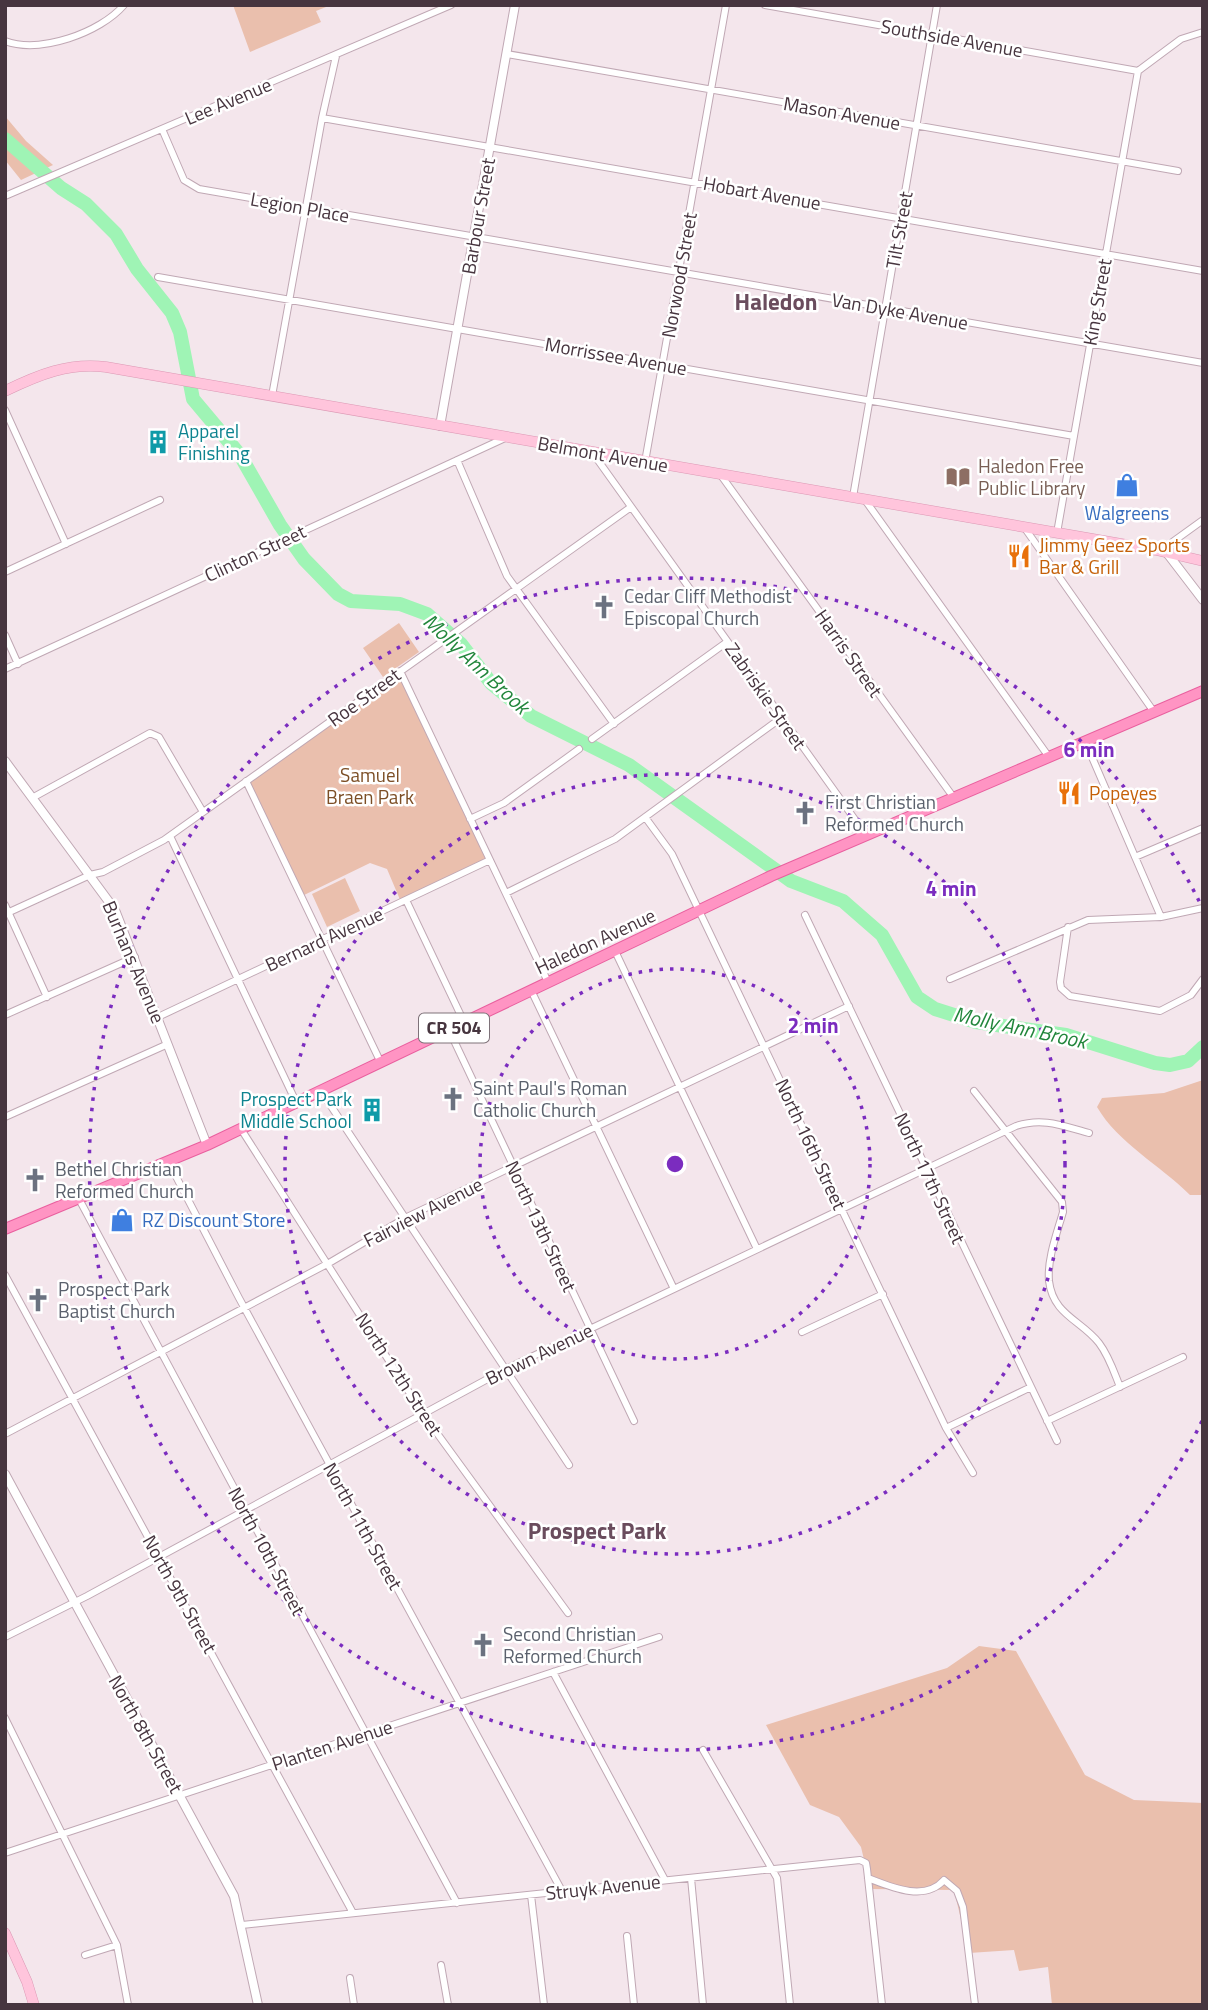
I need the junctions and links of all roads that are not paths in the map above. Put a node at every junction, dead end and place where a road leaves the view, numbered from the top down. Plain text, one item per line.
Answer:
1 (124, 5) edge
2 (451, 5) edge
3 (515, 5) edge
4 (726, 5) edge
5 (765, 5) edge
6 (937, 5) edge
7 (1203, 32) edge
8 (933, 34) junction
9 (5, 41) edge
10 (506, 54) junction
11 (336, 56) junction
12 (1138, 71) junction
13 (712, 90) junction
14 (321, 118) junction
15 (917, 127) junction
16 (162, 129) junction
17 (490, 145) junction
18 (1122, 162) junction
19 (1178, 171) dead end
20 (696, 182) junction
21 (5, 196) edge
22 (306, 209) junction
23 (901, 218) junction
24 (474, 237) junction
25 (1105, 253) junction
26 (1203, 271) edge
27 (679, 274) junction
28 (158, 277) dead end
29 (289, 300) junction
30 (885, 309) junction
31 (457, 329) junction
32 (1090, 344) junction
33 (1203, 363) edge
34 (663, 364) junction
35 (5, 391) edge
36 (272, 396) junction
37 (869, 401) junction
38 (5, 410) edge
39 (440, 426) junction
40 (1074, 436) junction
41 (506, 437) junction
42 (592, 452) junction
43 (457, 460) junction
44 (645, 461) junction
45 (720, 474) junction
46 (859, 498) junction
47 (160, 500) dead end
48 (631, 507) junction
49 (1203, 520) edge
50 (1023, 527) junction
51 (1057, 533) junction
52 (66, 544) junction
53 (1164, 552) junction
54 (1203, 561) edge
55 (5, 572) edge
56 (516, 588) junction
57 (1203, 600) edge
58 (5, 635) edge
59 (727, 642) junction
60 (18, 664) junction
61 (5, 670) edge
62 (400, 671) junction
63 (1203, 691) edge
64 (1154, 712) junction
65 (782, 718) junction
66 (614, 724) junction
67 (593, 739) dead end
68 (1085, 741) junction
69 (579, 749) dead end
70 (1049, 757) junction
71 (5, 761) edge
72 (246, 780) junction
73 (32, 798) junction
74 (954, 798) junction
75 (203, 812) junction
76 (645, 817) junction
77 (470, 819) junction
78 (1203, 828) edge
79 (170, 836) junction
80 (867, 836) junction
81 (1135, 858) junction
82 (490, 860) junction
83 (90, 875) junction
84 (506, 893) junction
85 (406, 900) junction
86 (1203, 908) edge
87 (6, 910) edge
88 (699, 910) junction
89 (805, 915) dead end
90 (1161, 917) junction
91 (1068, 927) junction
92 (321, 940) junction
93 (615, 951) junction
94 (135, 957) junction
95 (238, 979) junction
96 (950, 979) dead end
97 (1203, 979) edge
98 (548, 982) junction
99 (531, 990) junction
100 (47, 997) junction
101 (849, 1006) junction
102 (5, 1016) edge
103 (158, 1017) junction
104 (464, 1022) junction
105 (449, 1030) junction
106 (168, 1044) junction
107 (765, 1046) junction
108 (381, 1063) junction
109 (680, 1087) junction
110 (321, 1091) junction
111 (974, 1091) dead end
112 (296, 1102) junction
113 (5, 1118) edge
114 (597, 1127) junction
115 (241, 1129) junction
116 (1005, 1131) junction
117 (1089, 1133) dead end
118 (207, 1144) junction
119 (167, 1159) junction
120 (513, 1167) junction
121 (926, 1169) junction
122 (79, 1199) junction
123 (841, 1209) junction
124 (407, 1217) junction
125 (5, 1229) edge
126 (758, 1249) junction
127 (329, 1263) junction
128 (5, 1275) edge
129 (674, 1289) junction
130 (883, 1294) junction
131 (244, 1307) junction
132 (589, 1329) junction
133 (802, 1332) dead end
134 (159, 1352) junction
135 (1183, 1357) dead end
136 (506, 1369) junction
137 (1120, 1387) junction
138 (1029, 1388) junction
139 (74, 1398) junction
140 (423, 1414) junction
141 (634, 1421) dead end
142 (1047, 1421) junction
143 (946, 1428) junction
144 (5, 1434) edge
145 (1057, 1441) dead end
146 (330, 1464) junction
147 (569, 1465) dead end
148 (974, 1473) dead end
149 (5, 1475) edge
150 (245, 1510) junction
151 (160, 1557) junction
152 (74, 1602) junction
153 (568, 1613) dead end
154 (5, 1637) edge
155 (659, 1637) dead end
156 (553, 1672) junction
157 (459, 1703) junction
158 (5, 1718) edge
159 (367, 1734) junction
160 (703, 1750) dead end
161 (273, 1765) junction
162 (180, 1796) junction
163 (64, 1834) junction
164 (5, 1853) edge
165 (771, 1869) junction
166 (691, 1878) junction
167 (868, 1878) junction
168 (665, 1880) junction
169 (562, 1891) junction
170 (531, 1895) junction
171 (457, 1903) junction
172 (353, 1913) junction
173 (242, 1925) junction
174 (5, 1933) edge
175 (626, 1936) dead end
176 (117, 1945) junction
177 (85, 1955) dead end
178 (441, 1965) dead end
179 (349, 1978) dead end
180 (34, 2005) edge
181 (128, 2005) edge
182 (258, 2005) edge
183 (354, 2005) edge
184 (448, 2005) edge
185 (544, 2005) edge
186 (634, 2005) edge
187 (703, 2005) edge
188 (790, 2005) edge
189 (882, 2005) edge
190 (975, 2005) edge

1 - 9 street
2 - 11 street, Lee Avenue
3 - 10 street, Barbour Street
4 - 13 street, Norwood Street
5 - 8 street, Southside Avenue
6 - 8 street, Tilt Street
7 - 12 street
8 - 12 street, Southside Avenue
8 - 15 street, Tilt Street
10 - 13 street, Mason Avenue
10 - 17 street, Barbour Street
11 - 14 street
11 - 16 street, Lee Avenue
12 - 18 street, King Street
13 - 15 street, Mason Avenue
13 - 20 street, Norwood Street
14 - 17 street, Hobart Avenue
14 - 22 street
15 - 18 street, Mason Avenue
15 - 23 street, Tilt Street
16 - 21 street, Lee Avenue
16 - 22 street, Legion Place
17 - 20 street, Hobart Avenue
17 - 24 street, Barbour Street
18 - 19 street, Mason Avenue
18 - 25 street, King Street
20 - 23 street, Hobart Avenue
20 - 27 street, Norwood Street
22 - 24 street, Legion Place
22 - 29 street
23 - 25 street, Hobart Avenue
23 - 30 street, Tilt Street
24 - 27 street, Van Dyke Avenue
24 - 31 street, Barbour Street
25 - 26 street, Hobart Avenue
25 - 32 street, King Street
27 - 30 street, Van Dyke Avenue
27 - 34 street, Norwood Street
28 - 29 street, Morrissee Avenue
29 - 31 street, Morrissee Avenue
29 - 36 street
30 - 32 street, Van Dyke Avenue
30 - 37 street, Tilt Street
31 - 34 street, Morrissee Avenue
31 - 39 street, Barbour Street
32 - 33 street, Van Dyke Avenue
32 - 40 street, King Street
34 - 37 street, Morrissee Avenue
34 - 44 street, Norwood Street
35 - 36 main road, Belmont Avenue
36 - 39 main road, Belmont Avenue
37 - 40 street, Morrissee Avenue
37 - 46 street, Tilt Street
38 - 52 street
39 - 41 main road, Belmont Avenue
40 - 51 street, King Street
41 - 42 main road, Belmont Avenue
41 - 43 street, Clinton Street
42 - 44 main road, Belmont Avenue
42 - 48 street, Zabriskie Street
43 - 56 street
43 - 60 street, Clinton Street
44 - 45 main road, Belmont Avenue
45 - 46 main road, Belmont Avenue
45 - 74 street, Harris Street
46 - 50 main road, Belmont Avenue
46 - 70 street
47 - 52 street
48 - 56 street, Roe Street
48 - 59 street, Zabriskie Street
49 - 53 street
50 - 51 main road, Belmont Avenue
50 - 64 street
51 - 53 main road, Belmont Avenue
52 - 55 street
53 - 54 main road, Belmont Avenue
53 - 57 street
56 - 62 street, Roe Street
56 - 66 street
58 - 60 street
59 - 65 street, Zabriskie Street
59 - 66 street
60 - 61 street, Clinton Street
62 - 72 street, Roe Street
62 - 77 street
63 - 64 main road, Haledon Avenue / CR 504
64 - 68 main road, Haledon Avenue / CR 504
65 - 76 street
65 - 80 street, Zabriskie Street
66 - 67 street
68 - 70 main road, Haledon Avenue / CR 504
68 - 81 street
69 - 77 street
70 - 74 main road, Haledon Avenue / CR 504
71 - 73 street, Burhans Avenue
72 - 75 street, Roe Street
72 - 92 street
73 - 75 street
73 - 83 street, Burhans Avenue
74 - 80 main road, Haledon Avenue / CR 504
75 - 79 street, Roe Street
76 - 84 street
76 - 88 street, North 16th Street
77 - 82 street
78 - 81 street
79 - 83 street, Roe Street
79 - 95 street
80 - 88 main road, Haledon Avenue / CR 504
81 - 90 street
82 - 84 street
82 - 85 street, Bernard Avenue
83 - 87 street, Roe Street
83 - 94 street, Burhans Avenue
84 - 98 street
85 - 92 street, Bernard Avenue
85 - 104 street
86 - 90 street
87 - 100 street
88 - 93 main road, Haledon Avenue / CR 504
88 - 107 street, North 16th Street
89 - 101 street, North 17th Street
90 - 91 street
91 - 96 street
91 - 97 street
92 - 95 street, Bernard Avenue
92 - 108 street
93 - 98 main road, Haledon Avenue / CR 504
93 - 109 street
94 - 100 street
94 - 103 street, Burhans Avenue
95 - 103 street, Bernard Avenue
95 - 112 street
98 - 99 main road, Haledon Avenue / CR 504
99 - 104 main road, Haledon Avenue / CR 504
99 - 114 street
100 - 102 street
101 - 107 street, Fairview Avenue
101 - 121 street, North 17th Street
103 - 106 street, Burhans Avenue
104 - 105 main road, Haledon Avenue / CR 504
105 - 108 main road, Haledon Avenue / CR 504
105 - 120 street, North 13th Street
106 - 113 street
106 - 118 street, Burhans Avenue
107 - 109 street, Fairview Avenue
107 - 123 street, North 16th Street
108 - 110 main road, Haledon Avenue / CR 504
109 - 114 street, Fairview Avenue
109 - 126 street
110 - 112 main road, Haledon Avenue / CR 504
110 - 124 street
111 - 116 street
112 - 115 main road, Haledon Avenue / CR 504
114 - 120 street, Fairview Avenue
114 - 129 street
115 - 118 main road, Haledon Avenue / CR 504
115 - 127 street, North 12th Street
116 - 117 street, Brown Avenue
116 - 121 street, Brown Avenue
116 - 137 street
118 - 119 main road, Haledon Avenue / CR 504
119 - 122 main road, Haledon Avenue / CR 504
119 - 131 street, North 11th Street
120 - 124 street, Fairview Avenue
120 - 132 street, North 13th Street
121 - 123 street, Brown Avenue
121 - 138 street, North 17th Street
122 - 125 main road, Haledon Avenue / CR 504
122 - 134 street, North 10th Street
123 - 126 street, Brown Avenue
123 - 130 street, North 16th Street
124 - 127 street, Fairview Avenue
124 - 136 street
126 - 129 street, Brown Avenue
127 - 131 street, Fairview Avenue
127 - 140 street, North 12th Street
128 - 139 street, North 9th Street
129 - 132 street, Brown Avenue
130 - 133 street
130 - 143 street, North 16th Street
131 - 134 street, Fairview Avenue
131 - 146 street, North 11th Street
132 - 136 street, Brown Avenue
132 - 141 street, North 13th Street
134 - 139 street, Fairview Avenue
134 - 150 street, North 10th Street
135 - 137 street
136 - 140 street, Brown Avenue
136 - 147 street
137 - 142 street
138 - 142 street, North 17th Street
138 - 143 street
139 - 144 street, Fairview Avenue
139 - 151 street, North 9th Street
140 - 146 street, Brown Avenue
140 - 153 street, North 12th Street
142 - 145 street, North 17th Street
143 - 148 street, North 16th Street
146 - 150 street, Brown Avenue
146 - 157 street, North 11th Street
149 - 152 street, North 8th Street
150 - 151 street, Brown Avenue
150 - 159 street, North 10th Street
151 - 152 street, Brown Avenue
151 - 161 street, North 9th Street
152 - 154 street, Brown Avenue
152 - 162 street, North 8th Street
155 - 156 street, Planten Avenue
156 - 157 street, Planten Avenue
156 - 168 street
157 - 159 street, Planten Avenue
157 - 169 street, North 11th Street
158 - 163 street
159 - 161 street, Planten Avenue
159 - 171 street, North 10th Street
160 - 165 street
161 - 162 street, Planten Avenue
161 - 172 street, North 9th Street
162 - 163 street, Planten Avenue
162 - 173 street, North 8th Street
163 - 164 street, Planten Avenue
163 - 176 street
165 - 166 street, Struyk Avenue
165 - 167 street, Struyk Avenue
165 - 188 street
166 - 168 street, Struyk Avenue
166 - 187 street
167 - 189 street
167 - 190 street, Struyk Avenue
168 - 169 street, Struyk Avenue
169 - 170 street, Struyk Avenue
170 - 171 street, Struyk Avenue
170 - 185 street
171 - 172 street, Struyk Avenue
172 - 173 street, Struyk Avenue
173 - 182 street, North 8th Street
174 - 180 main road
175 - 186 street
176 - 177 street
176 - 181 street
178 - 184 street
179 - 183 street

